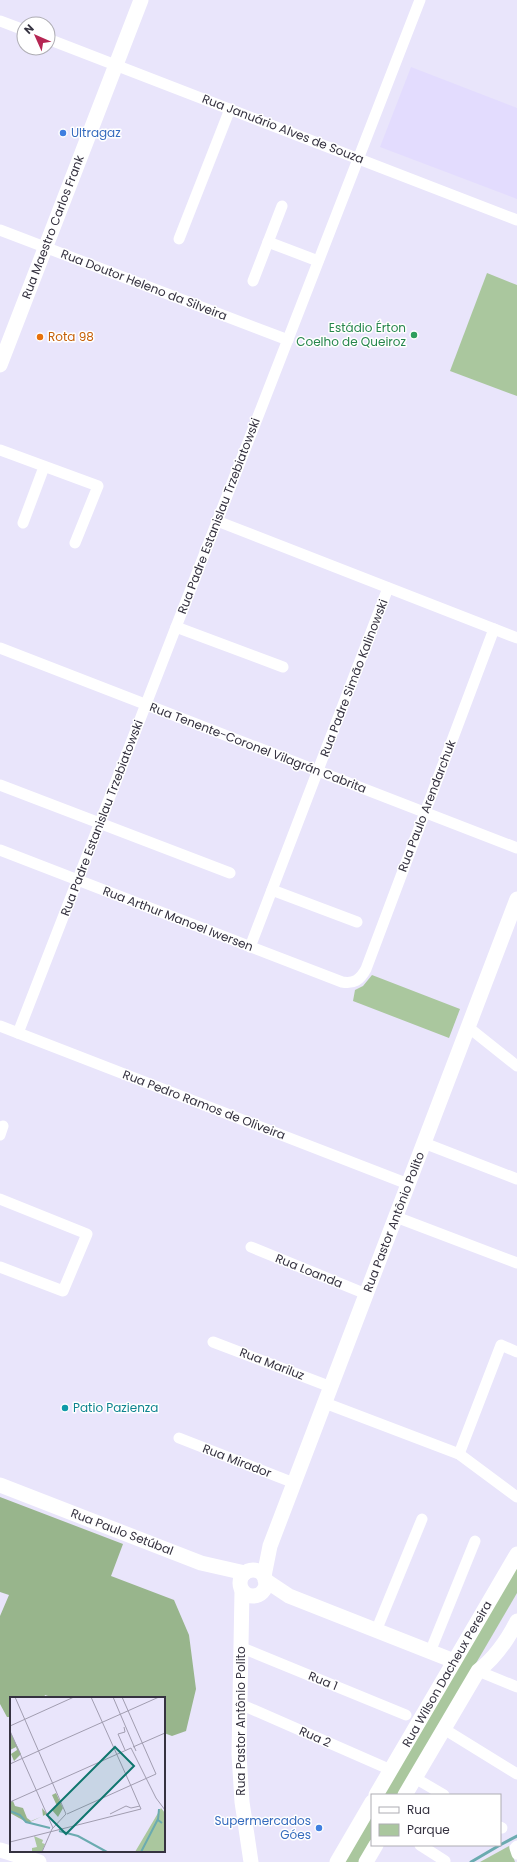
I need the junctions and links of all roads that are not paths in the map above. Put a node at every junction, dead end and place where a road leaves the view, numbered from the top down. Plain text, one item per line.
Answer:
1 (141, 0) edge
2 (420, 0) edge
3 (0, 21) edge
4 (16, 27) edge
5 (56, 42) edge
6 (116, 65) junction
7 (230, 109) junction
8 (358, 159) junction
9 (282, 206) dead end
10 (517, 220) edge
11 (0, 230) edge
12 (178, 239) dead end
13 (268, 242) junction
14 (45, 247) junction
15 (318, 261) junction
16 (253, 281) dead end
17 (288, 340) junction
18 (0, 365) edge
19 (0, 450) edge
20 (44, 467) junction
21 (217, 521) junction
22 (23, 523) dead end
23 (75, 543) dead end
24 (388, 588) junction
25 (176, 627) junction
26 (494, 629) junction
27 (517, 638) edge
28 (0, 648) edge
29 (283, 666) dead end
30 (146, 705) junction
31 (318, 771) junction
32 (0, 785) edge
33 (425, 812) junction
34 (100, 823) junction
35 (517, 848) edge
36 (0, 850) edge
37 (230, 873) dead end
38 (77, 880) junction
39 (272, 890) junction
40 (517, 899) edge
41 (357, 922) dead end
42 (250, 947) junction
43 (357, 981) joint
44 (0, 1026) edge
45 (468, 1027) junction
46 (18, 1033) junction
47 (517, 1066) edge
48 (424, 1143) junction
49 (517, 1179) edge
50 (408, 1184) junction
51 (0, 1199) edge
52 (396, 1217) junction
53 (251, 1247) dead end
54 (517, 1263) edge
55 (0, 1267) edge
56 (366, 1294) junction
57 (213, 1342) dead end
58 (517, 1352) edge
59 (331, 1387) junction
60 (325, 1403) junction
61 (179, 1438) dead end
62 (459, 1454) junction
63 (294, 1483) junction
64 (0, 1485) edge
65 (517, 1497) edge
66 (422, 1519) dead end
67 (475, 1541) dead end
68 (517, 1554) edge
69 (258, 1581) junction
70 (517, 1620) edge
71 (242, 1626) junction
72 (376, 1631) junction
73 (240, 1647) junction
74 (430, 1652) junction
75 (454, 1661) junction
76 (478, 1671) junction
77 (517, 1687) edge
78 (240, 1704) junction
79 (406, 1715) dead end
80 (444, 1729) junction
81 (390, 1770) junction
82 (517, 1774) edge
83 (415, 1778) junction
84 (377, 1794) edge
85 (406, 1794) edge
86 (442, 1794) edge
87 (371, 1804) edge
88 (375, 1846) edge
89 (422, 1846) edge
90 (0, 1850) edge
91 (445, 1861) dead end
92 (37, 1862) edge
93 (251, 1862) edge
94 (337, 1862) edge
95 (366, 1862) edge

1 - 6 main road, Rua Maestro Carlos Frank
2 - 8 street, Rua Padre Estanislau Trzebiatowski
3 - 4 street
5 - 6 street, Rua Januário Alves de Souza
6 - 7 street, Rua Januário Alves de Souza
6 - 14 main road, Rua Maestro Carlos Frank
7 - 8 street, Rua Januário Alves de Souza
7 - 12 street
8 - 10 street, Rua Januário Alves de Souza
8 - 15 street, Rua Padre Estanislau Trzebiatowski
9 - 13 street
11 - 14 street, Rua Doutor Heleno da Silveira
13 - 15 street
13 - 16 street
14 - 17 street, Rua Doutor Heleno da Silveira
14 - 18 main road, Rua Maestro Carlos Frank
15 - 17 street, Rua Padre Estanislau Trzebiatowski
17 - 21 street, Rua Padre Estanislau Trzebiatowski
19 - 20 street
20 - 22 street
20 - 23 street
21 - 24 street
21 - 25 street, Rua Padre Estanislau Trzebiatowski
24 - 26 street
24 - 31 street, Rua Padre Simão Kalinowski
25 - 29 street
25 - 30 street, Rua Padre Estanislau Trzebiatowski
26 - 27 street
26 - 33 street, Rua Paulo Arendarchuk
28 - 30 street, Rua Tenente-Coronel Vilagrán Cabrita
30 - 31 street, Rua Tenente-Coronel Vilagrán Cabrita
30 - 34 street, Rua Padre Estanislau Trzebiatowski
31 - 33 street, Rua Tenente-Coronel Vilagrán Cabrita
31 - 39 street, Rua Padre Simão Kalinowski
32 - 34 street
33 - 35 street, Rua Tenente-Coronel Vilagrán Cabrita
33 - 43 street, Rua Paulo Arendarchuk
34 - 37 street
34 - 38 street, Rua Padre Estanislau Trzebiatowski
36 - 38 street, Rua Arthur Manoel Iwersen
38 - 42 street, Rua Arthur Manoel Iwersen
38 - 46 street, Rua Padre Estanislau Trzebiatowski
39 - 41 street
39 - 42 street, Rua Padre Simão Kalinowski
40 - 45 main road, Rua Pastor Antônio Polito
42 - 43 street, Rua Arthur Manoel Iwersen
44 - 46 street, Rua Pedro Ramos de Oliveira
45 - 47 street
45 - 48 main road, Rua Pastor Antônio Polito
46 - 50 street, Rua Pedro Ramos de Oliveira
48 - 49 street
48 - 50 main road, Rua Pastor Antônio Polito
50 - 52 main road, Rua Pastor Antônio Polito
51 - 55 street
52 - 54 street
52 - 56 main road, Rua Pastor Antônio Polito
53 - 56 street, Rua Loanda
56 - 59 main road, Rua Pastor Antônio Polito
57 - 59 street, Rua Mariluz
58 - 62 street
59 - 60 main road, Rua Pastor Antônio Polito
60 - 62 street
60 - 63 main road, Rua Pastor Antônio Polito
61 - 63 street, Rua Mirador
62 - 65 street
63 - 69 main road, Rua Pastor Antônio Polito
64 - 69 main road, Rua Paulo Setúbal
66 - 72 street
67 - 74 street
68 - 75 main road, Rua Wilson Dacheux Pereira
69 - 71 main road, Rua Pastor Antônio Polito
69 - 71 main road, Rua Pastor Antônio Polito
69 - 72 main road, Rua Paulo Setúbal
70 - 76 main road, Rua Wilson Dacheux Pereira
71 - 73 main road, Rua Pastor Antônio Polito
72 - 74 main road, Rua Paulo Setúbal
73 - 78 main road, Rua Pastor Antônio Polito
73 - 79 street, Rua 1
74 - 75 main road, Rua Paulo Setúbal
75 - 81 main road, Rua Wilson Dacheux Pereira
76 - 77 street
76 - 80 main road, Rua Wilson Dacheux Pereira
78 - 81 street, Rua 2
78 - 93 main road, Rua Pastor Antônio Polito
80 - 82 street
80 - 83 main road, Rua Wilson Dacheux Pereira
81 - 84 main road, Rua Wilson Dacheux Pereira
83 - 85 main road, Rua Wilson Dacheux Pereira
83 - 86 street
87 - 94 main road
88 - 95 main road
89 - 91 street
90 - 92 main road

